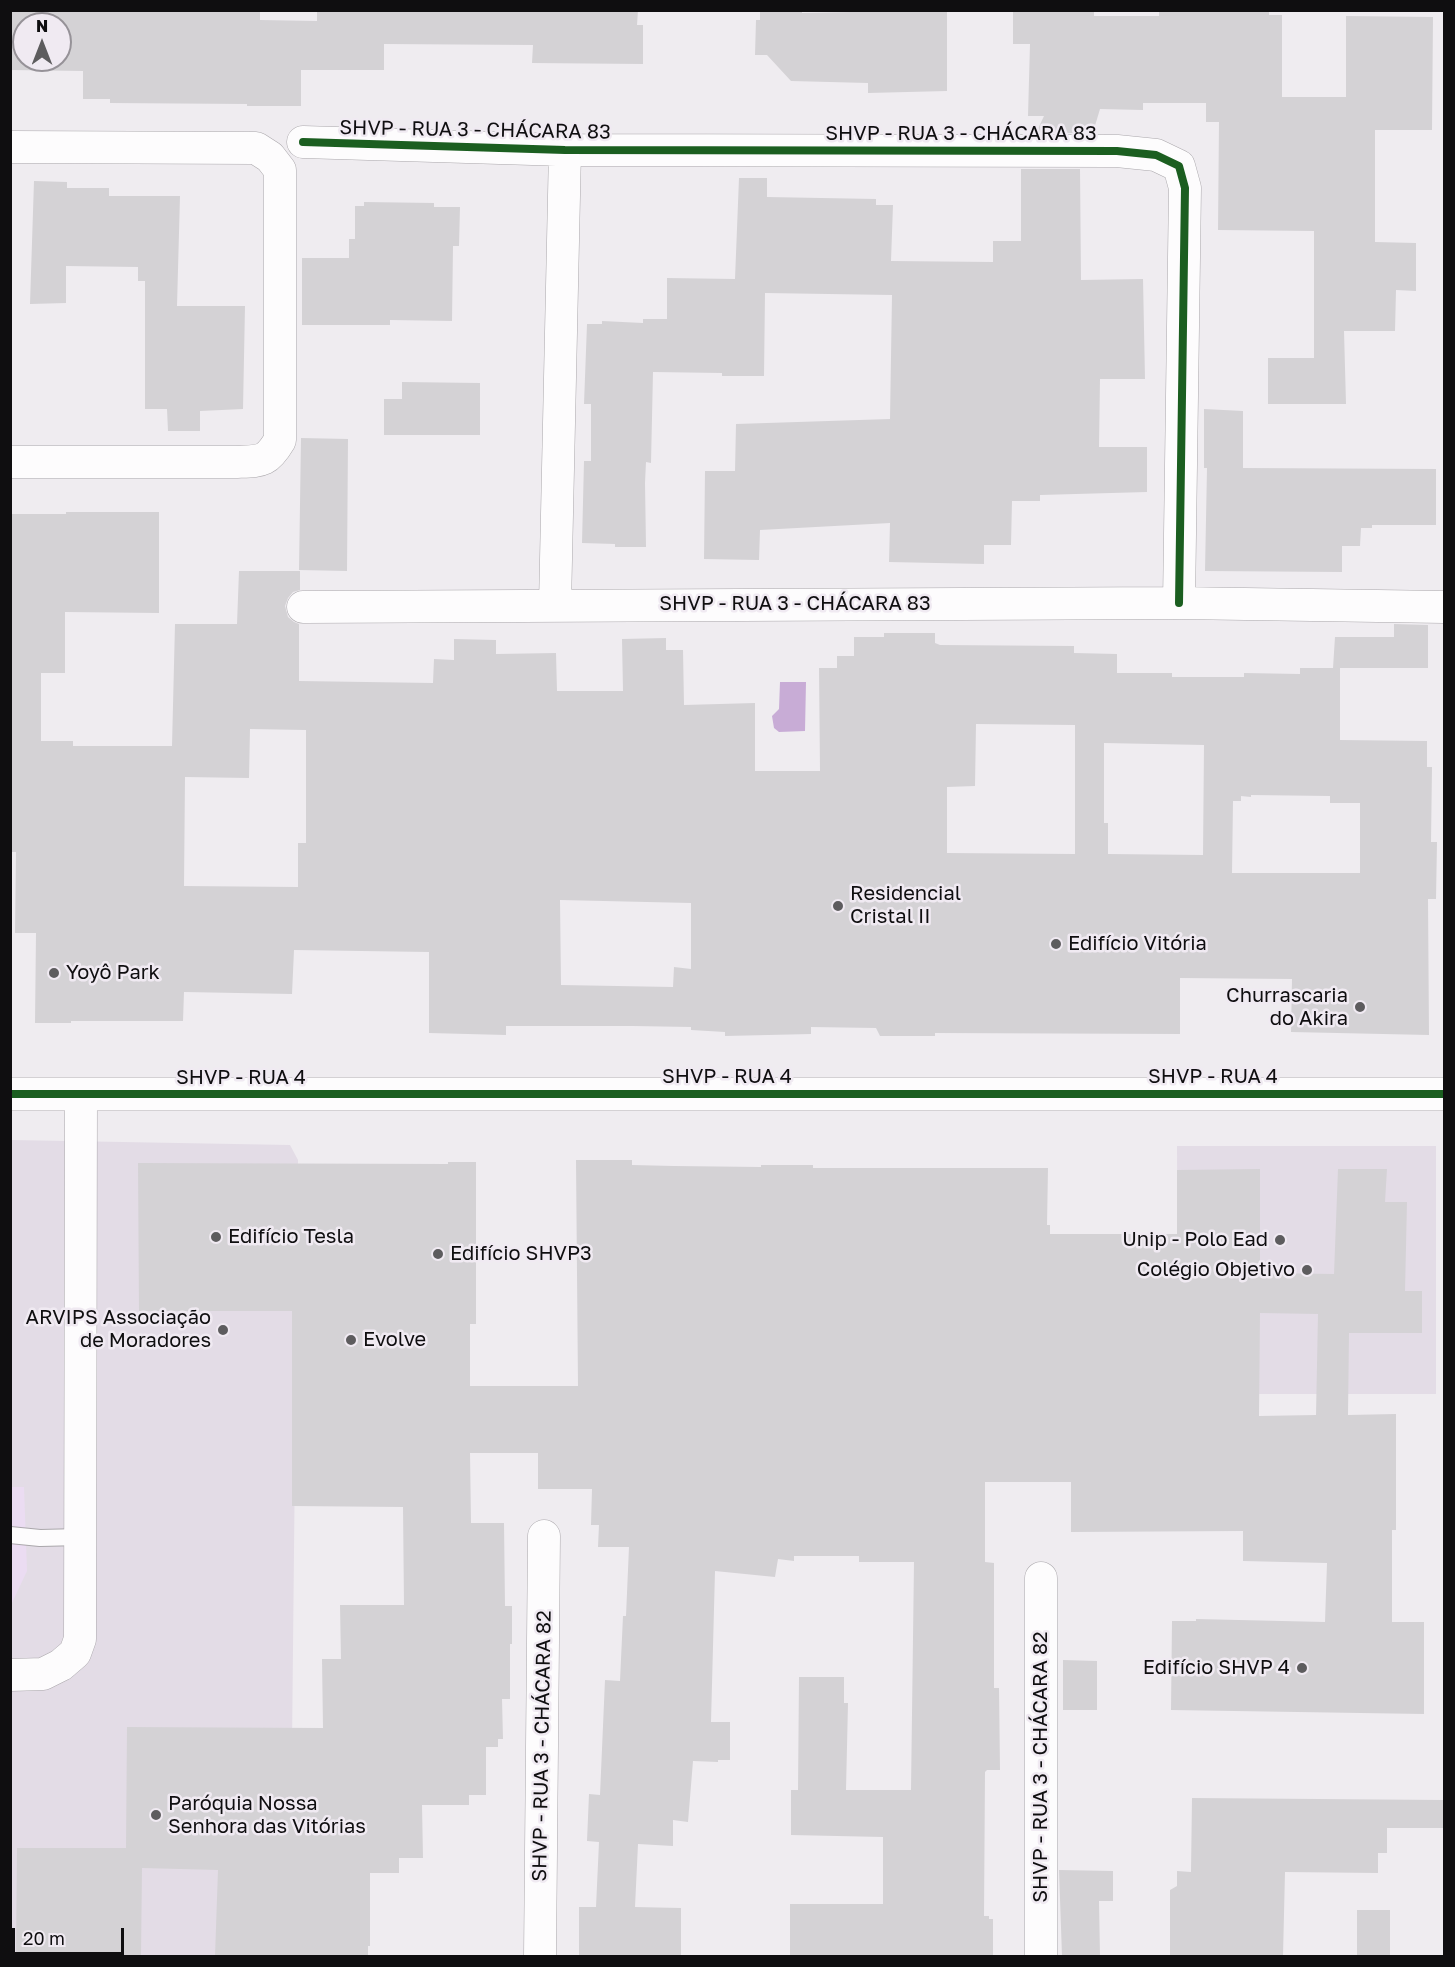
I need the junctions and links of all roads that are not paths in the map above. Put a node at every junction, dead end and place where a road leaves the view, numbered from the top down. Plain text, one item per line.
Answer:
1 (303, 142) dead end
2 (10, 147) edge
3 (565, 150) junction
4 (10, 462) edge
5 (1179, 603) junction
6 (555, 605) junction
7 (303, 607) dead end
8 (1444, 607) edge
9 (10, 1094) edge
10 (81, 1094) junction
11 (1444, 1094) edge
12 (10, 1535) edge
13 (544, 1536) dead end
14 (80, 1537) junction
15 (1041, 1578) dead end
16 (10, 1675) edge
17 (540, 1956) edge
18 (1041, 1956) edge

1 - 3 street, SHVP - RUA 3 - CHÁCARA 83
2 - 4 street
3 - 5 street, SHVP - RUA 3 - CHÁCARA 83
3 - 6 street, SHVP - RUA 3 - CHÁCARA 83
5 - 6 street, SHVP - RUA 3 - CHÁCARA 83
5 - 8 street, SHVP - RUA 3 - CHÁCARA 83
6 - 7 street, SHVP - RUA 3 - CHÁCARA 83
9 - 10 street, SHVP - RUA 4
10 - 11 street, SHVP - RUA 4
10 - 14 street
12 - 14 lane
13 - 17 street, SHVP - RUA 3 - CHÁCARA 82
14 - 16 street
15 - 18 street, SHVP - RUA 3 - CHÁCARA 82

